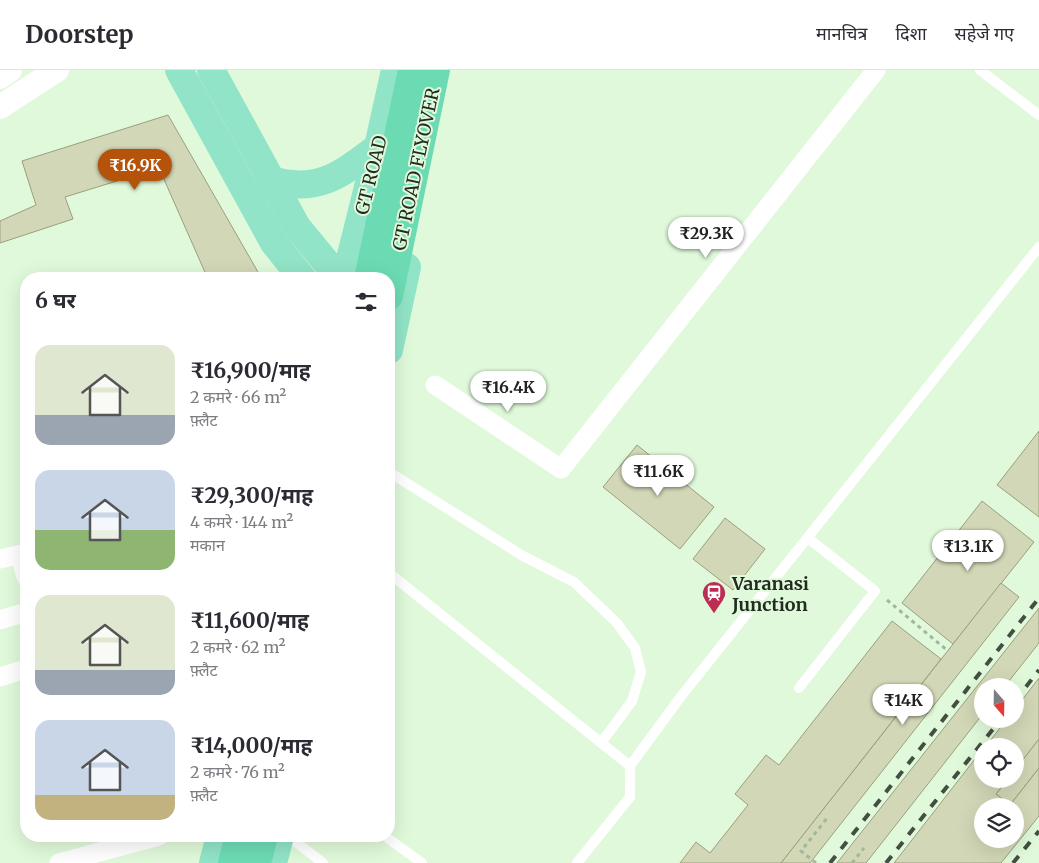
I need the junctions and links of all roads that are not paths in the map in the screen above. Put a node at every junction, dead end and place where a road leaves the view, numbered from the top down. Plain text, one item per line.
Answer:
1 (10, 70) edge
2 (57, 70) edge
3 (179, 70) edge
4 (211, 70) edge
5 (395, 70) edge
6 (412, 70) edge
7 (436, 70) edge
8 (447, 70) edge
9 (876, 70) edge
10 (980, 70) edge
11 (0, 77) edge
12 (0, 107) edge
13 (1039, 115) edge
14 (378, 147) junction
15 (271, 180) junction
16 (1039, 247) edge
17 (297, 272) edge
18 (334, 272) edge
19 (347, 272) edge
20 (369, 272) edge
21 (394, 272) edge
22 (395, 321) edge
23 (436, 385) dead end
24 (395, 476) edge
25 (808, 538) junction
26 (20, 555) edge
27 (0, 558) edge
28 (395, 578) edge
29 (20, 614) edge
30 (0, 620) edge
31 (20, 671) edge
32 (0, 677) edge
33 (799, 688) dead end
34 (601, 743) junction
35 (630, 766) junction
36 (133, 842) edge
37 (218, 842) edge
38 (237, 842) edge
39 (262, 842) edge
40 (279, 842) edge
41 (296, 842) edge
42 (394, 842) edge
43 (95, 851) edge
44 (59, 863) edge
45 (213, 863) edge
46 (232, 863) edge
47 (257, 863) edge
48 (274, 863) edge
49 (323, 863) edge
50 (422, 863) edge
51 (577, 863) edge

1 - 11 street
2 - 12 street
3 - 17 main road
4 - 15 main road
5 - 14 main road, GT ROAD
6 - 20 highway, GT ROAD FLYOVER
7 - 21 highway, GT ROAD FLYOVER
8 - 22 main road
9 - 23 street
10 - 13 lane
14 - 15 main road
14 - 19 main road, GT ROAD
15 - 18 main road
16 - 25 lane
24 - 34 lane
25 - 33 lane
25 - 35 lane
26 - 27 street
28 - 34 lane
29 - 30 street
31 - 32 street
34 - 35 lane
35 - 51 lane
36 - 43 street
37 - 45 main road
38 - 46 highway
39 - 47 highway
40 - 48 main road
41 - 49 lane
42 - 50 lane
43 - 44 street

